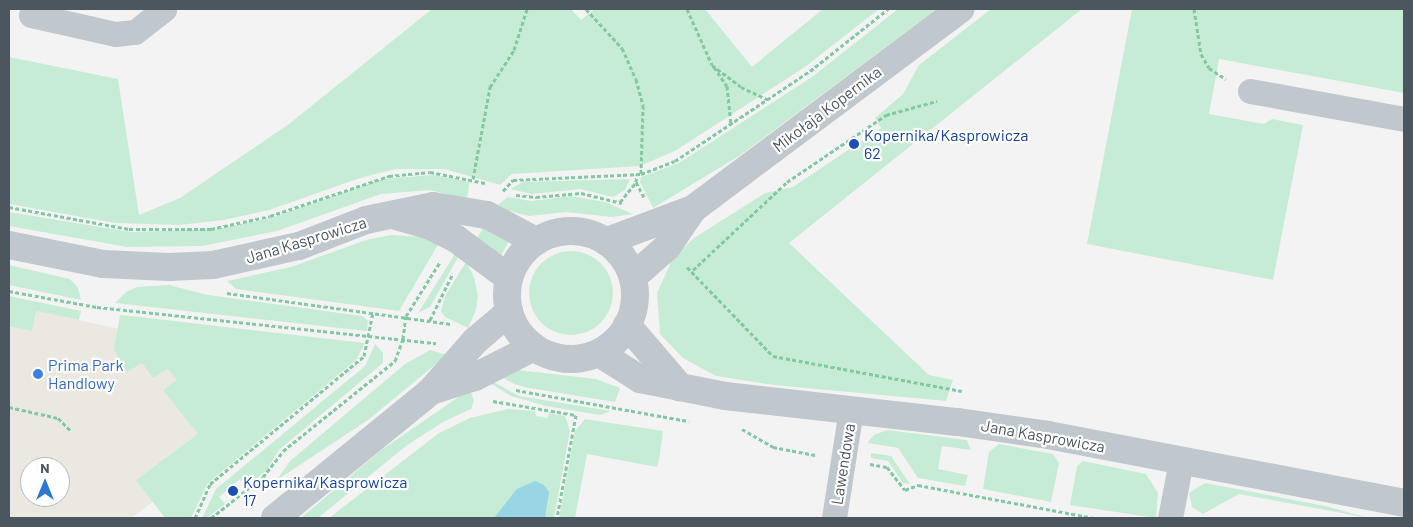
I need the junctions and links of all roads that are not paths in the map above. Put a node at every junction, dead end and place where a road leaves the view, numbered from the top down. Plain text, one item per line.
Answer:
1 (164, 9) edge
2 (960, 9) edge
3 (31, 15) dead end
4 (1250, 91) road end
5 (1404, 119) edge
6 (692, 209) junction
7 (395, 215) junction
8 (536, 241) junction
9 (607, 242) junction
10 (9, 245) edge
11 (632, 277) junction
12 (509, 278) junction
13 (509, 312) junction
14 (627, 325) junction
15 (534, 347) junction
16 (599, 352) junction
17 (467, 367) junction
18 (680, 387) junction
19 (851, 410) junction
20 (1181, 460) junction
21 (1404, 503) edge
22 (275, 518) edge
23 (834, 518) edge
24 (1170, 518) edge

1 - 3 street
2 - 6 street, Mikołaja Kopernika
4 - 5 street
6 - 9 street, Mikołaja Kopernika
6 - 11 street, Mikołaja Kopernika
7 - 8 street, Jana Kasprowicza
7 - 10 street, Jana Kasprowicza
7 - 12 street, Jana Kasprowicza
8 - 9 street
8 - 12 street
9 - 11 street
11 - 14 street
12 - 13 street
13 - 15 street
13 - 17 street
14 - 16 street
14 - 18 street
15 - 16 street
15 - 17 street
16 - 18 street, Jana Kasprowicza
17 - 22 street
18 - 19 street, Jana Kasprowicza
19 - 20 street, Jana Kasprowicza
19 - 23 street, Lawendowa
20 - 21 street, Jana Kasprowicza
20 - 24 street

